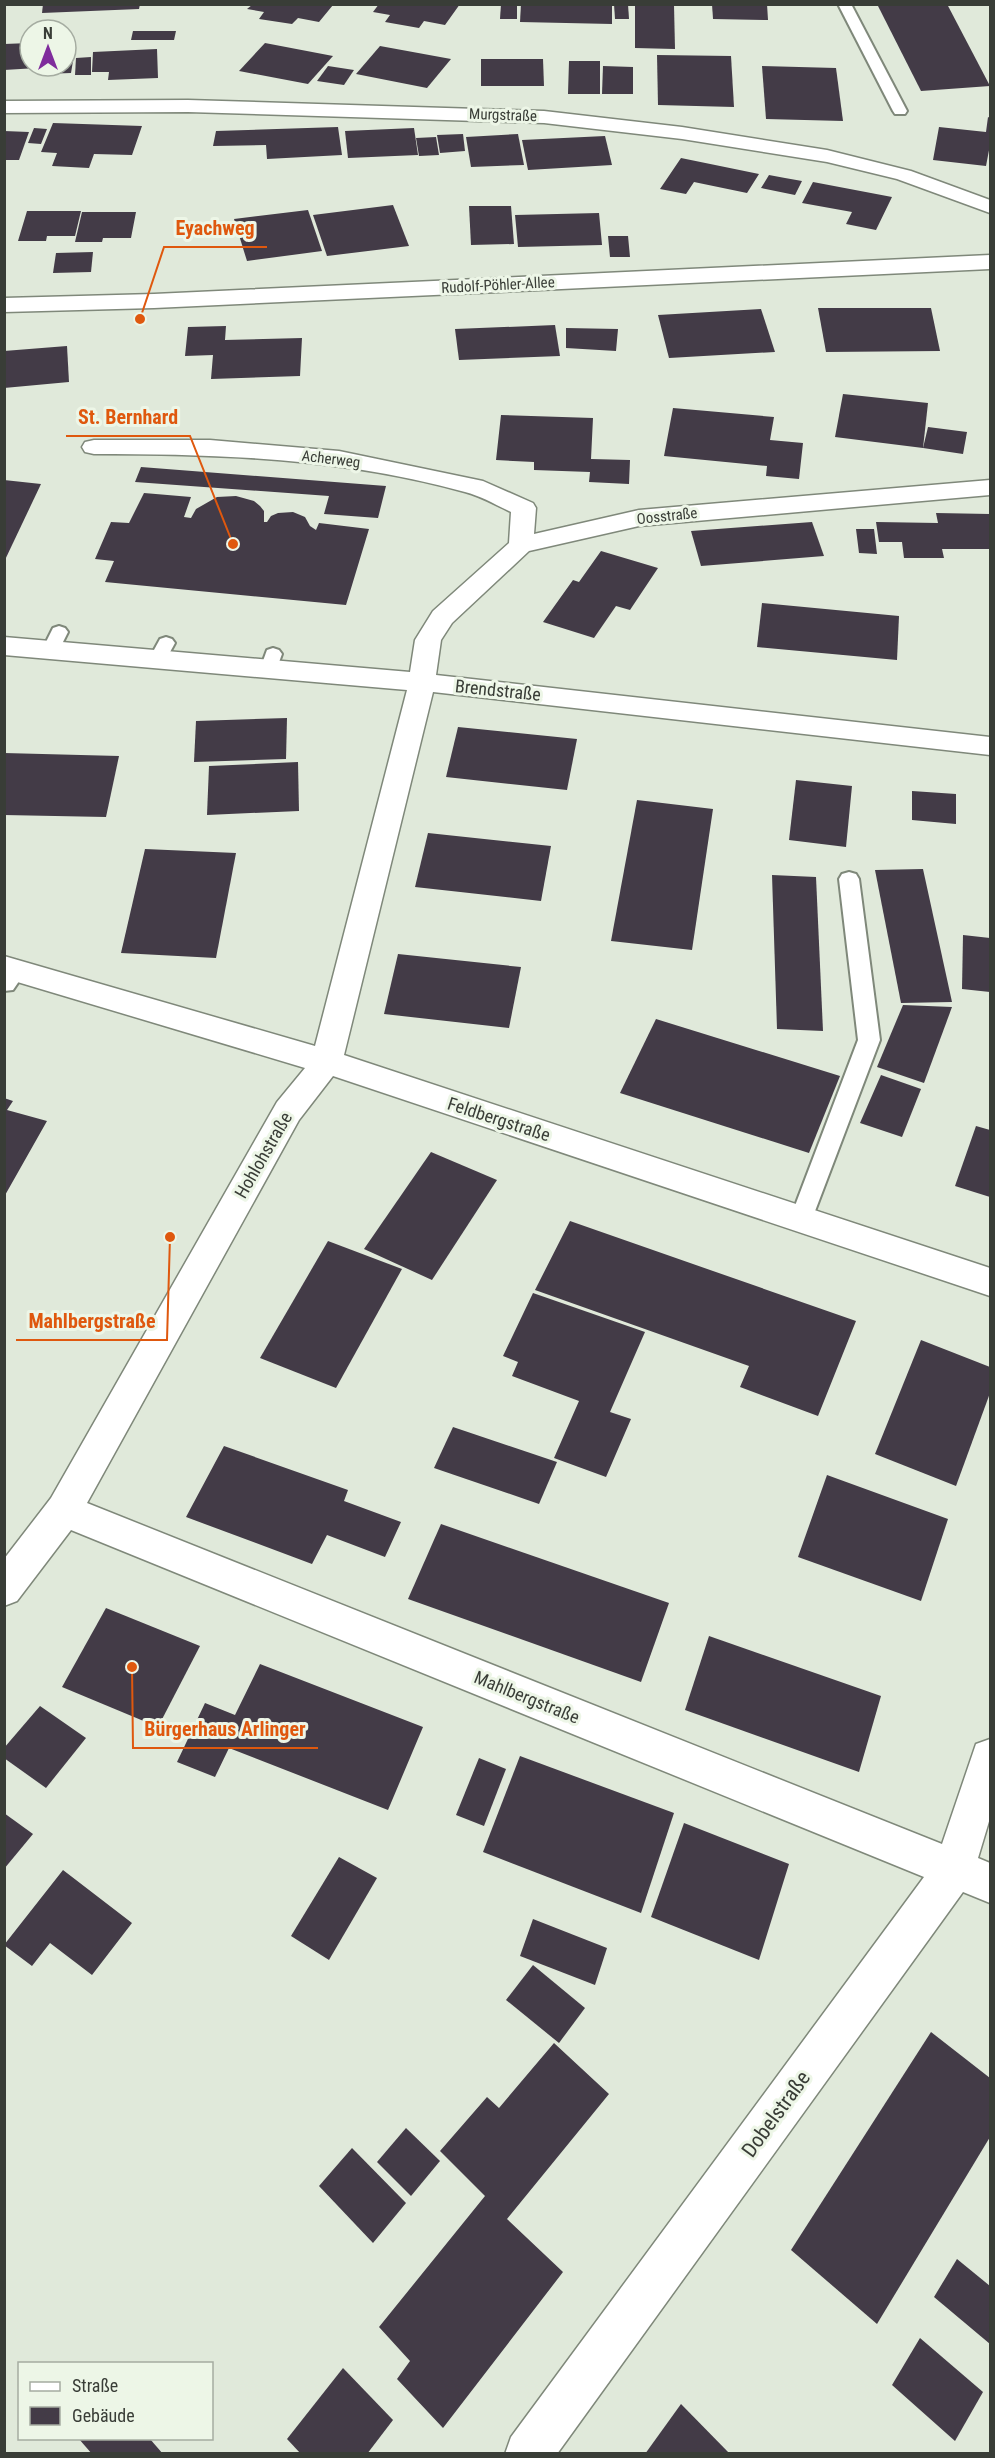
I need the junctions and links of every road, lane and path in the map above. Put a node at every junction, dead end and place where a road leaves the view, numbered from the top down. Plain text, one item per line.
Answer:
1 (844, 4) edge
2 (4, 107) edge
3 (900, 111) dead end
4 (990, 207) edge
5 (990, 262) edge
6 (4, 304) edge
7 (94, 447) dead end
8 (990, 487) edge
9 (521, 545) junction
10 (4, 646) edge
11 (422, 682) junction
12 (990, 746) edge
13 (849, 879) dead end
14 (9, 974) edge
15 (327, 1062) junction
16 (801, 1219) junction
17 (990, 1282) edge
18 (64, 1510) junction
19 (4, 1589) edge
20 (990, 1758) edge
21 (972, 1877) edge
22 (528, 2454) edge

1 - 3 lane
2 - 4 street, Murgstraße
5 - 6 street, Rudolf-Pöhler-Allee
7 - 9 street, Acherweg
8 - 9 street, Oosstraße
9 - 11 street, Oosstraße
10 - 11 street, Brendstraße
11 - 12 street, Brendstraße
11 - 15 street, Hohlohstraße
13 - 16 lane
14 - 15 street, Feldbergstraße
15 - 16 street, Feldbergstraße
15 - 18 street, Hohlohstraße
16 - 17 street, Feldbergstraße
18 - 19 street, Hohlohstraße
18 - 21 street, Mahlbergstraße
20 - 21 street, Dobelstraße
21 - 22 street, Dobelstraße

